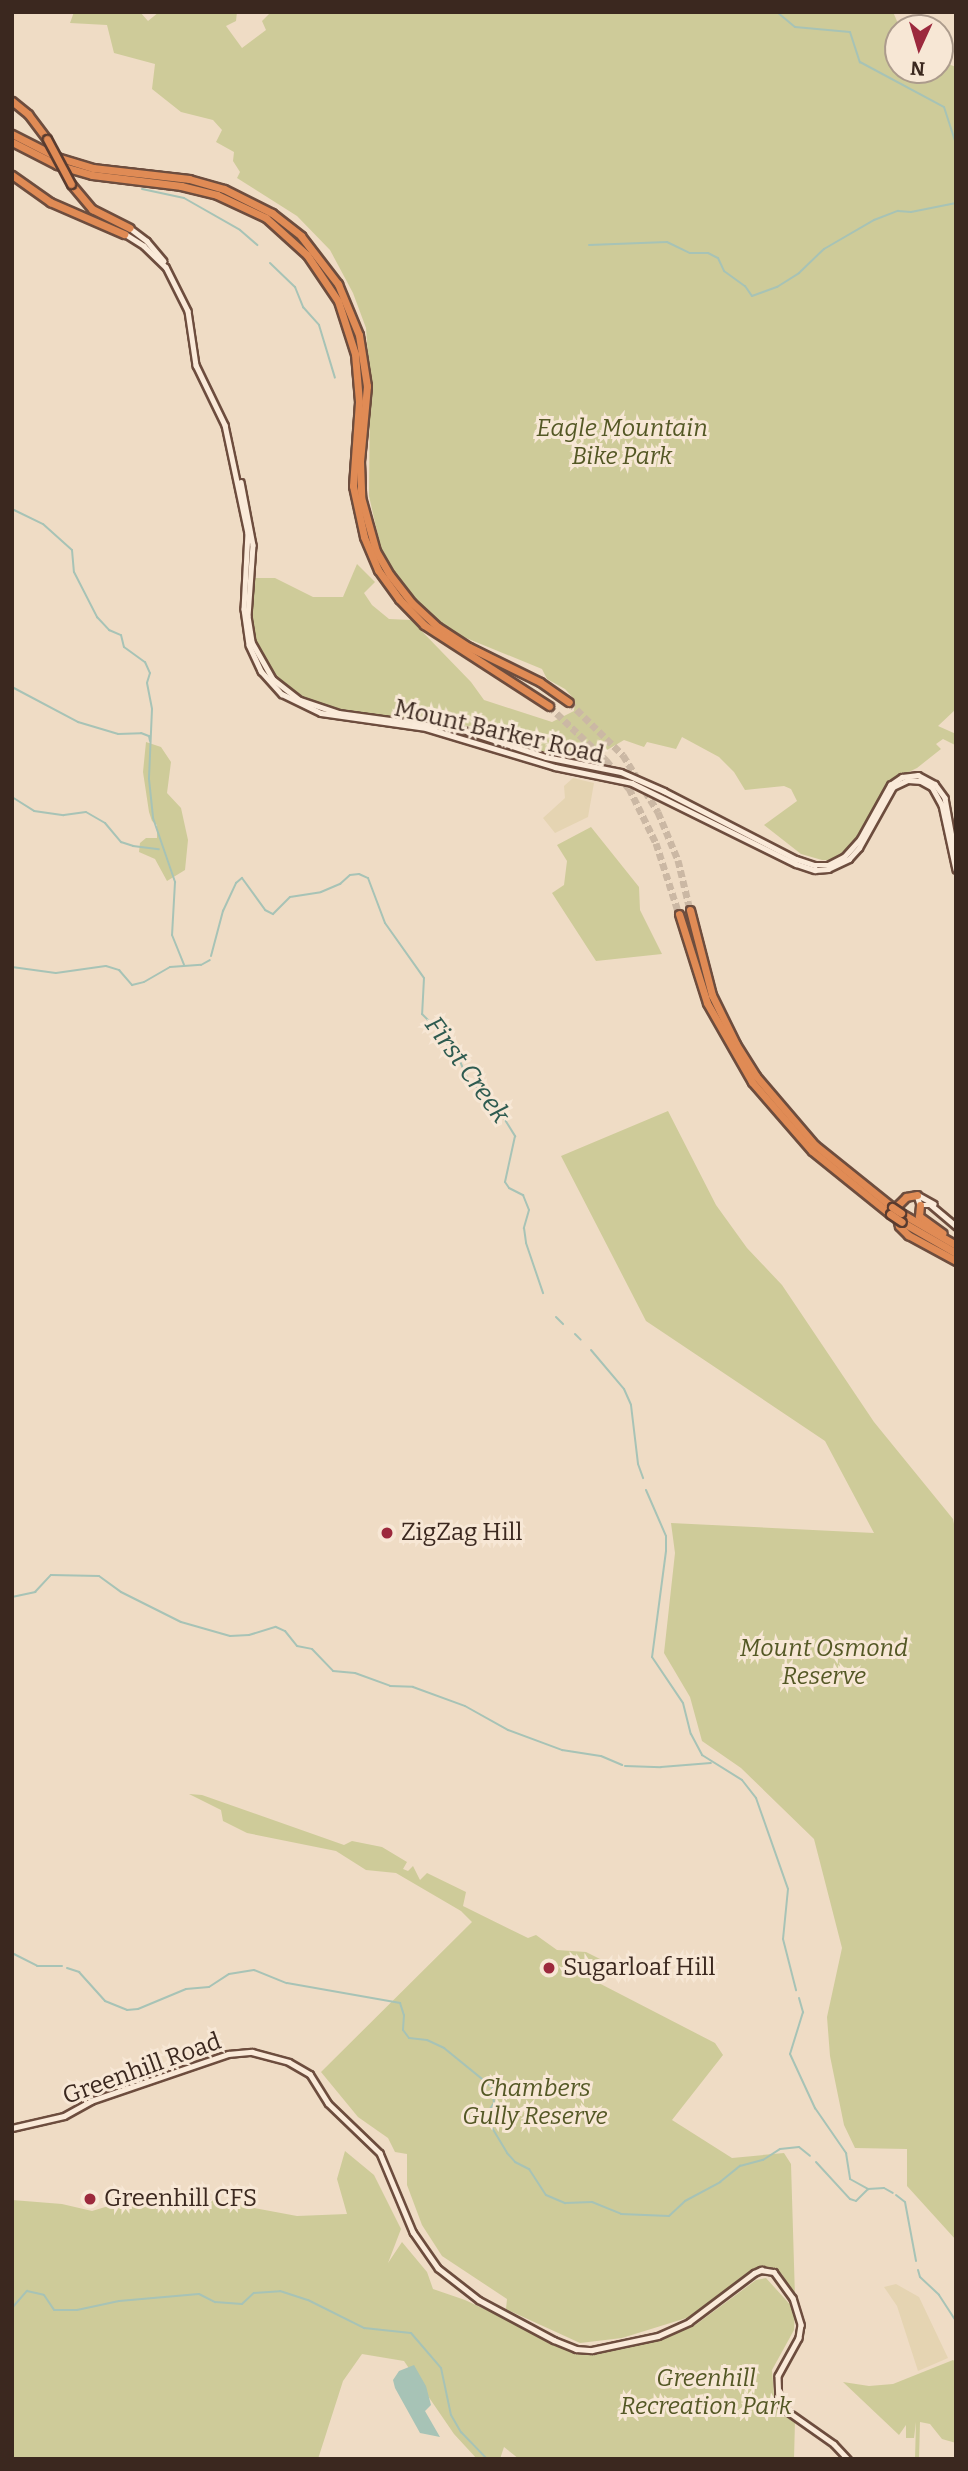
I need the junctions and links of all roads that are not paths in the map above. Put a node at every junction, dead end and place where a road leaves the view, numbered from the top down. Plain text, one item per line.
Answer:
1 (12, 101) edge
2 (12, 134) edge
3 (12, 142) edge
4 (12, 175) edge
5 (127, 231) junction
6 (569, 702) tunnel mouth
7 (549, 706) tunnel mouth
8 (439, 729) junction
9 (532, 752) junction
10 (529, 761) junction
11 (633, 780) junction
12 (956, 859) edge
13 (956, 870) edge
14 (690, 910) tunnel mouth
15 (678, 914) tunnel mouth
16 (917, 1195) junction
17 (920, 1205) junction
18 (891, 1210) junction
19 (902, 1217) junction
20 (956, 1225) edge
21 (956, 1243) edge
22 (956, 1253) edge
23 (956, 1261) edge
24 (12, 2128) edge
25 (848, 2459) edge

1 - 5 highway, bridge
2 - 6 highway
3 - 7 highway
4 - 5 highway
5 - 8 main road, Mount Barker Road
8 - 9 main road, Mount Barker Road
8 - 10 main road, Mount Barker Road
9 - 10 main road
9 - 11 main road, Mount Barker Road
10 - 11 main road, Mount Barker Road
11 - 12 main road, Mount Barker Road
11 - 13 main road, Mount Barker Road
14 - 18 highway
15 - 18 highway
16 - 17 main road
16 - 20 main road
16 - 23 highway
17 - 20 main road
17 - 21 highway
18 - 19 highway, bridge
19 - 21 highway
19 - 22 highway
24 - 25 main road, Greenhill Road

